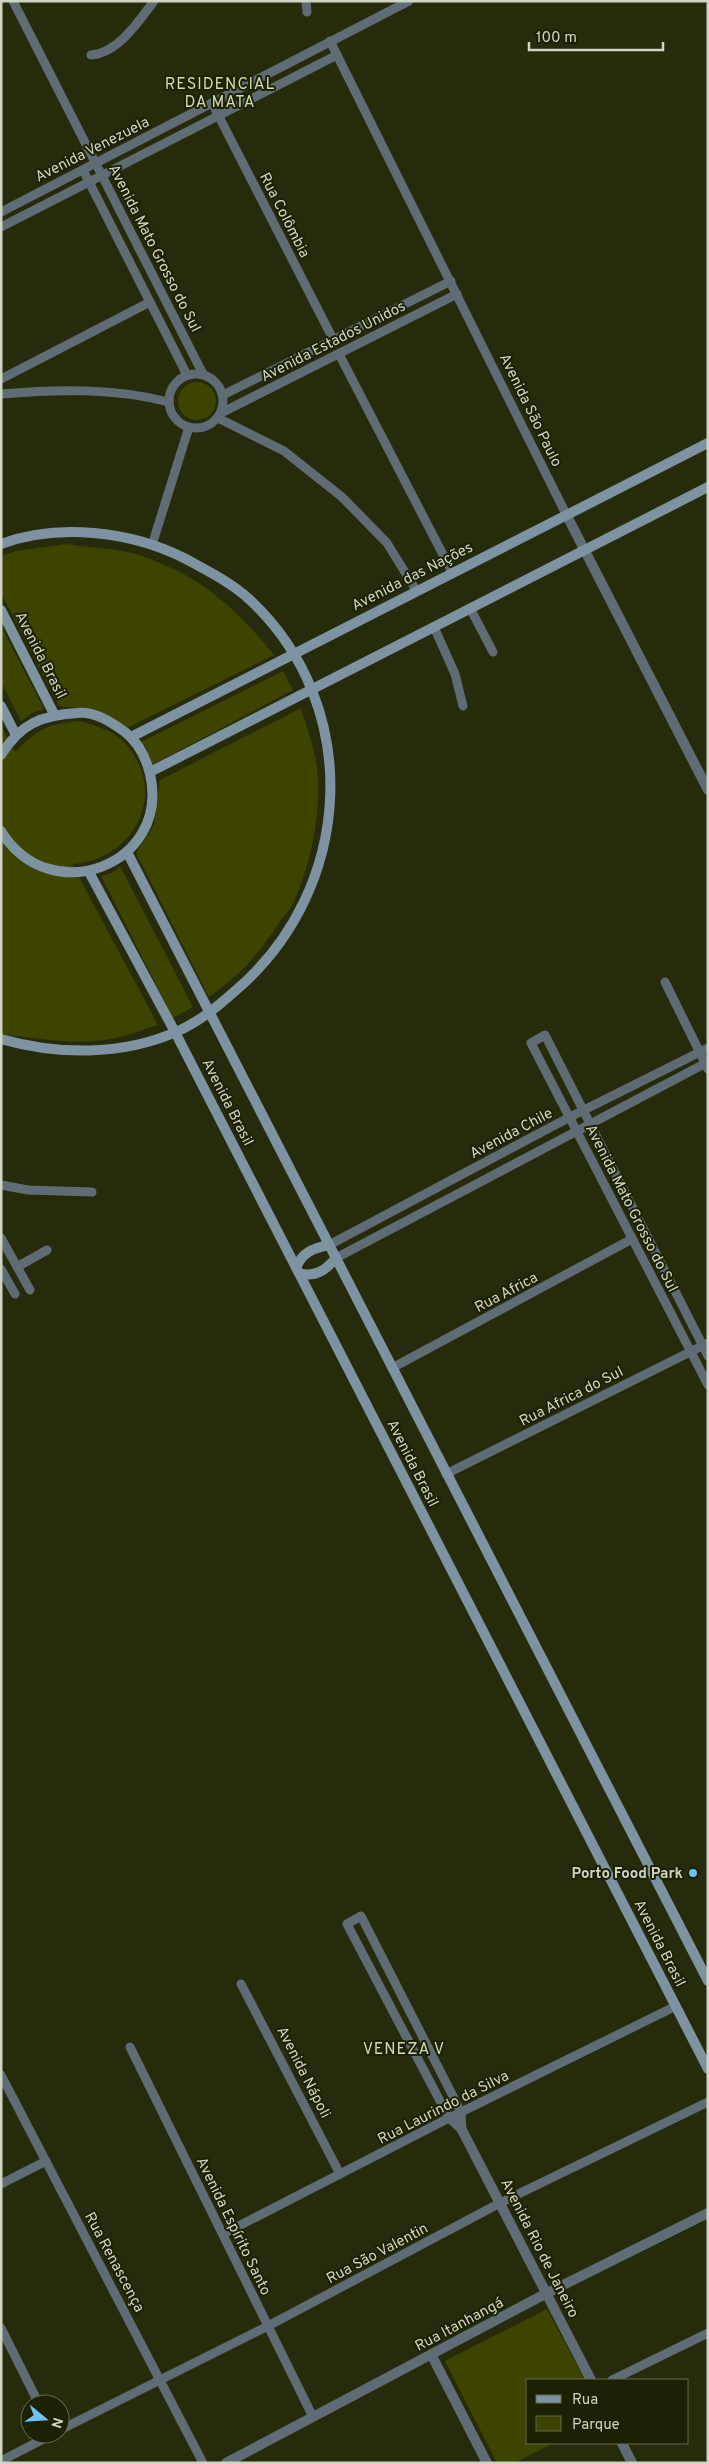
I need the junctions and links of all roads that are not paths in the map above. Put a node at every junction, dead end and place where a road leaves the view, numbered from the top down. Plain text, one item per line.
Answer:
1 (13, 1) edge
2 (154, 1) edge
3 (306, 1) edge
4 (409, 1) edge
5 (307, 12) dead end
6 (330, 41) junction
7 (91, 55) dead end
8 (337, 56) junction
9 (212, 103) junction
10 (219, 116) junction
11 (97, 162) junction
12 (83, 170) junction
13 (104, 175) junction
14 (89, 182) junction
15 (1, 212) edge
16 (1, 227) edge
17 (451, 281) junction
18 (457, 294) junction
19 (150, 302) junction
20 (333, 339) junction
21 (339, 354) junction
22 (203, 374) junction
23 (187, 375) junction
24 (1, 379) edge
25 (1, 394) edge
26 (223, 394) junction
27 (169, 402) junction
28 (220, 415) junction
29 (189, 427) junction
30 (708, 443) edge
31 (708, 487) edge
32 (566, 514) junction
33 (1, 544) edge
34 (152, 545) junction
35 (584, 550) junction
36 (452, 572) junction
37 (416, 590) junction
38 (470, 608) junction
39 (1, 610) edge
40 (434, 627) junction
41 (493, 652) dead end
42 (293, 654) junction
43 (311, 690) junction
44 (1, 706) edge
45 (463, 706) dead end
46 (54, 714) junction
47 (16, 735) junction
48 (131, 737) junction
49 (1, 755) edge
50 (150, 772) junction
51 (708, 790) edge
52 (1, 830) edge
53 (127, 852) junction
54 (89, 872) junction
55 (665, 982) dead end
56 (210, 1013) junction
57 (175, 1032) junction
58 (1, 1040) edge
59 (704, 1050) edge
60 (707, 1065) edge
61 (582, 1111) junction
62 (570, 1118) junction
63 (589, 1123) junction
64 (576, 1130) junction
65 (1, 1185) edge
66 (92, 1192) dead end
67 (1, 1238) edge
68 (632, 1239) junction
69 (329, 1245) junction
70 (47, 1250) dead end
71 (336, 1258) junction
72 (17, 1267) junction
73 (1, 1269) edge
74 (298, 1270) junction
75 (30, 1290) dead end
76 (15, 1294) dead end
77 (705, 1344) edge
78 (691, 1352) junction
79 (708, 1356) edge
80 (392, 1368) junction
81 (708, 1385) edge
82 (446, 1474) junction
83 (707, 1976) edge
84 (241, 1984) dead end
85 (676, 2006) junction
86 (130, 2047) dead end
87 (708, 2069) edge
88 (1, 2075) edge
89 (708, 2102) edge
90 (461, 2112) junction
91 (449, 2118) junction
92 (462, 2130) junction
93 (46, 2161) junction
94 (340, 2174) junction
95 (1, 2184) edge
96 (500, 2203) junction
97 (708, 2213) edge
98 (223, 2234) junction
99 (547, 2293) junction
100 (268, 2326) junction
101 (1, 2328) edge
102 (708, 2333) edge
103 (432, 2356) junction
104 (590, 2379) edge
105 (614, 2379) edge
106 (161, 2381) junction
107 (34, 2394) edge
108 (313, 2417) junction
109 (70, 2425) edge
110 (34, 2444) edge
111 (622, 2444) edge
112 (1, 2461) edge
113 (203, 2463) edge
114 (226, 2463) edge
115 (487, 2463) edge
116 (632, 2463) edge

1 - 11 street, Avenida Mato Grosso do Sul
2 - 7 street
3 - 5 street
4 - 6 street, Avenida Venezuela
6 - 8 street, Avenida São Paulo
6 - 9 street, Avenida Venezuela
8 - 10 street, Avenida Venezuela
8 - 17 street, Avenida São Paulo
9 - 10 street, Rua Colômbia
9 - 11 street, Avenida Venezuela
10 - 13 street, Avenida Venezuela
10 - 20 street, Rua Colômbia
11 - 12 street, Avenida Venezuela
11 - 13 street, Avenida Mato Grosso do Sul
12 - 14 street, Avenida Mato Grosso do Sul
12 - 15 street, Avenida Venezuela
13 - 14 street, Avenida Venezuela
13 - 22 street, Avenida Mato Grosso do Sul
14 - 16 street, Avenida Venezuela
14 - 19 street, Avenida Mato Grosso do Sul
17 - 18 street, Avenida São Paulo
17 - 20 street, Avenida Estados Unidos
18 - 21 street, Avenida Estados Unidos
18 - 32 street, Avenida São Paulo
19 - 23 street, Avenida Mato Grosso do Sul
19 - 24 street
20 - 26 street, Avenida Estados Unidos
21 - 28 street, Avenida Estados Unidos
21 - 36 street
22 - 23 street
22 - 26 street
23 - 27 street
25 - 27 street
26 - 28 street
27 - 29 street
28 - 29 street
28 - 37 street
29 - 34 street
30 - 32 main road, Avenida das Nações
31 - 35 main road
32 - 35 street, Avenida São Paulo
32 - 36 main road, Avenida das Nações
33 - 34 main road
34 - 42 main road
35 - 38 main road
35 - 51 street, Avenida São Paulo
36 - 37 main road, Avenida das Nações
37 - 42 main road, Avenida das Nações
38 - 40 main road
38 - 41 street
39 - 46 main road, Avenida Brasil
40 - 43 main road
40 - 45 street
42 - 43 main road
42 - 48 main road, Avenida das Nações
43 - 50 main road
43 - 56 main road
44 - 47 main road
46 - 47 main road
46 - 48 main road
47 - 49 main road
48 - 50 main road
50 - 53 main road
52 - 54 main road
53 - 54 main road
53 - 56 main road, Avenida Brasil
54 - 57 main road, Avenida Brasil
55 - 59 street
56 - 57 main road
56 - 69 main road, Avenida Brasil
57 - 58 main road
57 - 74 main road, Avenida Brasil
59 - 60 street
59 - 61 street, Avenida Chile
60 - 63 street, Avenida Chile
61 - 62 street, Avenida Chile
61 - 62 street, Avenida Mato Grosso do Sul
61 - 63 street, Avenida Mato Grosso do Sul
62 - 64 street, Avenida Mato Grosso do Sul
62 - 69 street, Avenida Chile
63 - 64 street, Avenida Chile
63 - 77 street, Avenida Mato Grosso do Sul
64 - 68 street, Avenida Mato Grosso do Sul
64 - 71 street, Avenida Chile
65 - 66 street
67 - 72 street
68 - 78 street, Avenida Mato Grosso do Sul
68 - 80 street, Rua Africa
69 - 71 main road, Avenida Brasil
69 - 74 main road
70 - 72 street
71 - 74 main road
71 - 80 main road, Avenida Brasil
72 - 75 street
73 - 76 street
74 - 85 main road, Avenida Brasil
77 - 78 street, Rua Africa do Sul
77 - 79 street, Avenida Mato Grosso do Sul
78 - 81 street, Avenida Mato Grosso do Sul
78 - 82 street, Rua Africa do Sul
80 - 82 main road, Avenida Brasil
82 - 83 main road, Avenida Brasil
84 - 94 street, Avenida Nápoli
85 - 87 main road, Avenida Brasil
85 - 90 street, Rua Laurindo da Silva
86 - 98 street, Avenida Espírito Santo
88 - 93 street, Rua Renascença
89 - 96 street, Rua São Valentin
90 - 91 street, Rua Laurindo da Silva
90 - 91 street, Avenida Rio de Janeiro
90 - 92 street, Avenida Rio de Janeiro
91 - 92 street, Avenida Rio de Janeiro
91 - 94 street, Rua Laurindo da Silva
92 - 96 street, Avenida Rio de Janeiro
93 - 95 street
93 - 106 street, Rua Renascença
94 - 98 street, Rua Laurindo da Silva
96 - 99 street, Avenida Rio de Janeiro
96 - 100 street, Rua São Valentin
97 - 99 street, Rua Itanhangá
98 - 100 street, Avenida Espírito Santo
99 - 103 street, Rua Itanhangá
99 - 104 street, Avenida Rio de Janeiro
100 - 106 street, Rua São Valentin
100 - 108 street, Avenida Espírito Santo
101 - 107 street
102 - 105 street
103 - 108 street, Rua Itanhangá
103 - 115 street
106 - 109 street, Rua São Valentin
106 - 113 street, Rua Renascença
108 - 114 street, Rua Itanhangá
110 - 112 street
111 - 116 street

